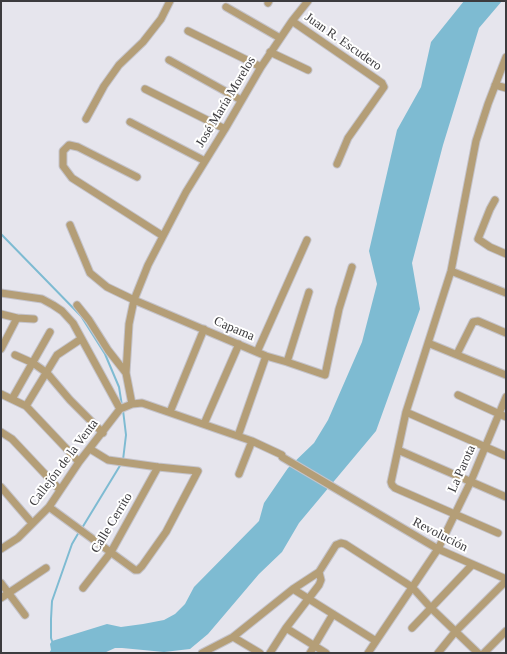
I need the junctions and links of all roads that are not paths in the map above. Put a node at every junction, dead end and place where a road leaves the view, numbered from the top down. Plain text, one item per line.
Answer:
1 (170, 1) edge
2 (308, 1) edge
3 (226, 7) dead end
4 (292, 21) junction
5 (188, 31) dead end
6 (280, 38) junction
7 (270, 52) junction
8 (506, 57) edge
9 (169, 60) dead end
10 (261, 67) junction
11 (308, 70) dead end
12 (495, 85) junction
13 (506, 88) edge
14 (145, 89) dead end
15 (241, 100) junction
16 (86, 119) dead end
17 (130, 122) dead end
18 (225, 129) junction
19 (205, 161) junction
20 (337, 164) dead end
21 (137, 177) dead end
22 (495, 200) dead end
23 (70, 225) dead end
24 (163, 236) junction
25 (307, 240) dead end
26 (506, 254) edge
27 (352, 267) dead end
28 (451, 271) junction
29 (309, 292) dead end
30 (1, 293) edge
31 (506, 293) edge
32 (134, 300) junction
33 (77, 305) dead end
34 (1, 314) edge
35 (17, 318) junction
36 (34, 319) dead end
37 (204, 330) junction
38 (50, 332) dead end
39 (506, 333) edge
40 (81, 339) junction
41 (428, 343) junction
42 (239, 344) junction
43 (1, 349) edge
44 (257, 352) junction
45 (457, 354) junction
46 (15, 355) dead end
47 (266, 356) junction
48 (287, 362) junction
49 (33, 363) junction
50 (47, 372) junction
51 (126, 373) junction
52 (506, 374) edge
53 (1, 394) edge
54 (458, 395) dead end
55 (506, 397) edge
56 (12, 399) junction
57 (26, 406) junction
58 (125, 407) junction
59 (170, 412) junction
60 (406, 412) junction
61 (498, 414) junction
62 (506, 417) edge
63 (204, 424) junction
64 (1, 432) edge
65 (102, 432) junction
66 (238, 436) junction
67 (252, 441) junction
68 (485, 447) junction
69 (90, 448) junction
70 (398, 450) junction
71 (506, 456) edge
72 (79, 462) junction
73 (158, 467) junction
74 (239, 474) dead end
75 (471, 481) junction
76 (1, 487) edge
77 (60, 490) junction
78 (506, 497) edge
79 (49, 507) junction
80 (455, 513) junction
81 (32, 523) junction
82 (498, 532) dead end
83 (3, 545) edge
84 (438, 549) junction
85 (111, 552) junction
86 (472, 564) junction
87 (46, 568) dead end
88 (319, 572) junction
89 (506, 580) edge
90 (1, 583) edge
91 (412, 587) junction
92 (83, 588) dead end
93 (293, 589) junction
94 (9, 593) junction
95 (1, 598) edge
96 (309, 599) junction
97 (431, 608) junction
98 (333, 614) junction
99 (26, 615) dead end
100 (286, 628) junction
101 (412, 628) dead end
102 (506, 631) edge
103 (455, 632) junction
104 (233, 637) junction
105 (376, 641) junction
106 (314, 646) junction
107 (202, 653) edge
108 (260, 653) edge
109 (270, 653) edge
110 (310, 653) edge
111 (326, 653) edge
112 (368, 653) edge
113 (438, 653) edge
114 (478, 653) edge
115 (484, 653) edge

1 - 16 street
2 - 4 street, José María Morelos
3 - 6 street
4 - 6 street, José María Morelos
4 - 20 street, Juan R. Escudero
5 - 10 street
6 - 7 street, José María Morelos
7 - 10 street, José María Morelos
7 - 11 street
8 - 12 street
9 - 15 street
10 - 15 street, José María Morelos
12 - 13 street
12 - 28 street
14 - 18 street
15 - 18 street, José María Morelos
17 - 19 street
18 - 19 street, José María Morelos
19 - 24 street, José María Morelos
21 - 24 street
22 - 26 street
23 - 32 street, Capama
24 - 32 street, José María Morelos
25 - 44 street
27 - 48 street, Capama
28 - 31 street
28 - 41 street
29 - 48 street
30 - 40 street
32 - 37 street, Capama
32 - 51 street, José María Morelos
33 - 51 street
34 - 35 street
35 - 36 street
35 - 43 street
37 - 42 street, Capama
37 - 59 street
38 - 49 street
39 - 45 street
40 - 50 street
40 - 58 street
41 - 45 street
41 - 60 street
42 - 44 street, Capama
42 - 63 street
44 - 47 street, Capama
45 - 52 street
46 - 49 street
47 - 48 street, Capama
47 - 66 street
49 - 50 street
49 - 56 street
50 - 57 street
50 - 65 street
51 - 58 street
53 - 56 street
54 - 61 street
55 - 61 street, La Parota
56 - 57 street
57 - 72 street
58 - 59 street, Revolución
58 - 65 street, Callejón de la Venta
59 - 63 street, Revolución
60 - 68 street
60 - 70 street
61 - 62 street
61 - 68 street, La Parota
63 - 66 street, Revolución
64 - 77 street
65 - 69 street, Callejón de la Venta
66 - 67 street, Revolución
67 - 74 street
67 - 84 street, Revolución
68 - 71 street
68 - 75 street, La Parota
69 - 72 street, Callejón de la Venta
69 - 73 street
70 - 75 street
70 - 80 street
72 - 77 street, Callejón de la Venta
73 - 85 street, Calle Cerrito
73 - 85 street
75 - 78 street
75 - 80 street, La Parota
76 - 81 street
77 - 79 street, Callejón de la Venta
79 - 81 street, Callejón de la Venta
79 - 85 street
80 - 82 street
80 - 84 street, La Parota
81 - 83 street, Callejón de la Venta
84 - 86 street, Revolución
84 - 91 street, La Parota
85 - 92 street, Calle Cerrito
86 - 89 street, Revolución
86 - 97 street
87 - 94 street
88 - 91 street
88 - 93 street
88 - 96 street
89 - 103 street
90 - 94 street
91 - 97 street
91 - 105 street, La Parota
93 - 96 street
93 - 104 street
94 - 95 street
94 - 99 street
96 - 98 street
96 - 100 street
97 - 101 street
97 - 103 street
98 - 105 street
98 - 106 street
100 - 106 street
100 - 109 street
102 - 115 street
103 - 113 street
103 - 114 street
104 - 107 street
104 - 108 street
105 - 112 street, La Parota
106 - 110 street
106 - 111 street

